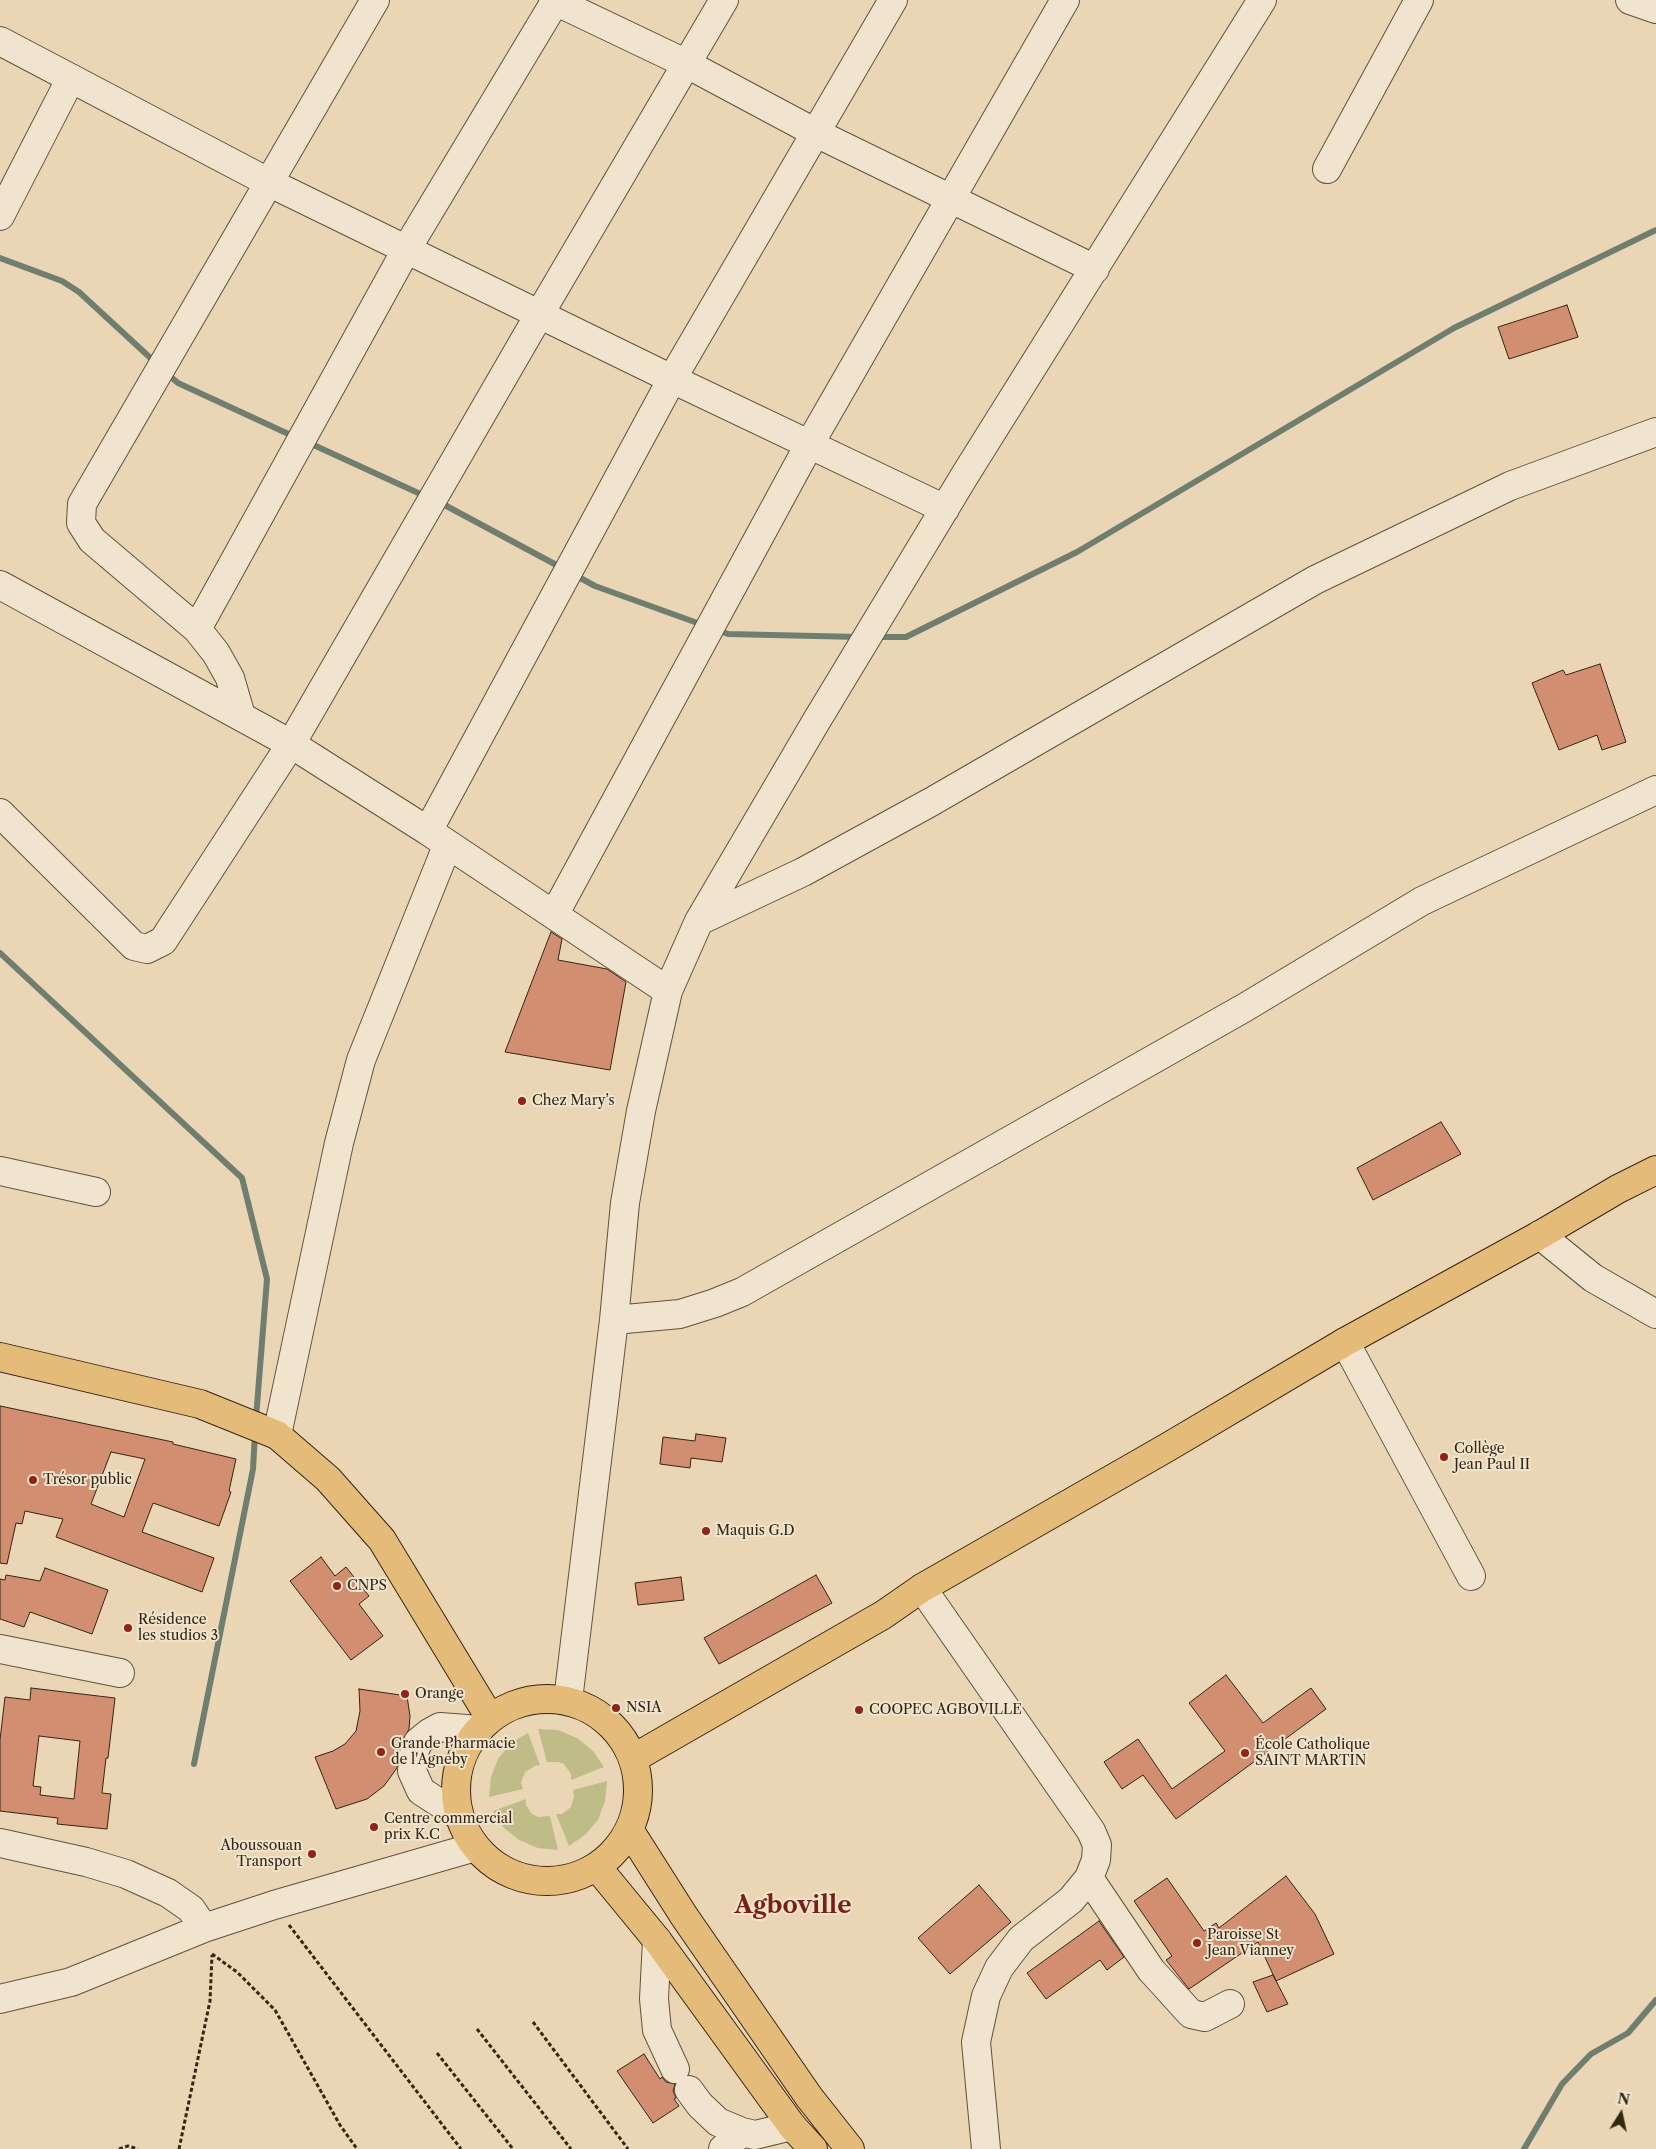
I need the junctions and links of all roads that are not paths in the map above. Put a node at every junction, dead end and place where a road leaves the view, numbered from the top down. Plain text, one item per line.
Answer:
1 (375, 0) edge
2 (554, 0) edge
3 (724, 0) edge
4 (893, 0) edge
5 (1065, 0) edge
6 (1262, 0) edge
7 (1419, 0) edge
8 (1630, 0) edge
9 (1656, 9) edge
10 (0, 41) edge
11 (686, 64) junction
12 (71, 78) junction
13 (816, 133) junction
14 (1327, 169) dead end
15 (268, 182) junction
16 (950, 199) junction
17 (0, 216) edge
18 (406, 250) junction
19 (1095, 268) junction
20 (538, 315) junction
21 (672, 379) junction
22 (1656, 432) edge
23 (809, 445) junction
24 (945, 509) junction
25 (0, 585) edge
26 (197, 629) junction
27 (241, 716) junction
28 (291, 744) junction
29 (1656, 790) edge
30 (0, 813) edge
31 (438, 838) junction
32 (554, 915) junction
33 (699, 921) junction
34 (668, 991) junction
35 (1656, 1170) edge
36 (0, 1171) edge
37 (96, 1192) dead end
38 (1540, 1235) junction
39 (1656, 1314) edge
40 (614, 1320) junction
41 (1345, 1342) junction
42 (0, 1357) edge
43 (277, 1435) junction
44 (1471, 1576) dead end
45 (922, 1588) junction
46 (0, 1650) edge
47 (120, 1672) dead end
48 (568, 1700) junction
49 (485, 1724) junction
50 (634, 1758) junction
51 (458, 1815) junction
52 (630, 1831) junction
53 (0, 1844) edge
54 (475, 1847) junction
55 (597, 1867) junction
56 (1089, 1878) junction
57 (204, 1928) junction
58 (657, 1940) junction
59 (0, 1999) edge
60 (1230, 2004) dead end
61 (792, 2126) junction
62 (732, 2141) edge
63 (813, 2149) edge
64 (850, 2149) edge
65 (986, 2149) edge

1 - 15 street
2 - 11 street
2 - 18 street
3 - 11 street
4 - 13 street
5 - 16 street
6 - 19 street
7 - 14 street
8 - 9 street
10 - 12 street
11 - 13 street
11 - 20 street
12 - 15 street
12 - 17 street
13 - 16 street
13 - 21 street
15 - 18 street
15 - 26 street
16 - 19 street
16 - 23 street
18 - 20 street
18 - 26 street
19 - 24 street
20 - 21 street
20 - 28 street
21 - 23 street
21 - 31 street
22 - 33 street
23 - 24 street
23 - 32 street
24 - 33 street
25 - 27 street
26 - 27 street
27 - 28 street
28 - 30 street
28 - 31 street
29 - 40 street
31 - 32 street
31 - 43 street
32 - 34 street
33 - 34 street
34 - 40 street
35 - 38 main road
36 - 37 street
38 - 39 street
38 - 41 main road
40 - 48 street
41 - 44 street
41 - 45 main road
42 - 43 main road
43 - 49 main road
45 - 50 main road
45 - 56 street
46 - 47 street
48 - 49 main road
48 - 50 main road
49 - 51 main road
49 - 51 street
50 - 52 main road
51 - 54 main road
52 - 55 main road
52 - 64 main road
53 - 57 street
54 - 55 main road
54 - 57 street
55 - 58 main road
56 - 60 street
56 - 65 street
57 - 59 street
58 - 61 main road
58 - 62 street
61 - 62 street
61 - 63 main road

